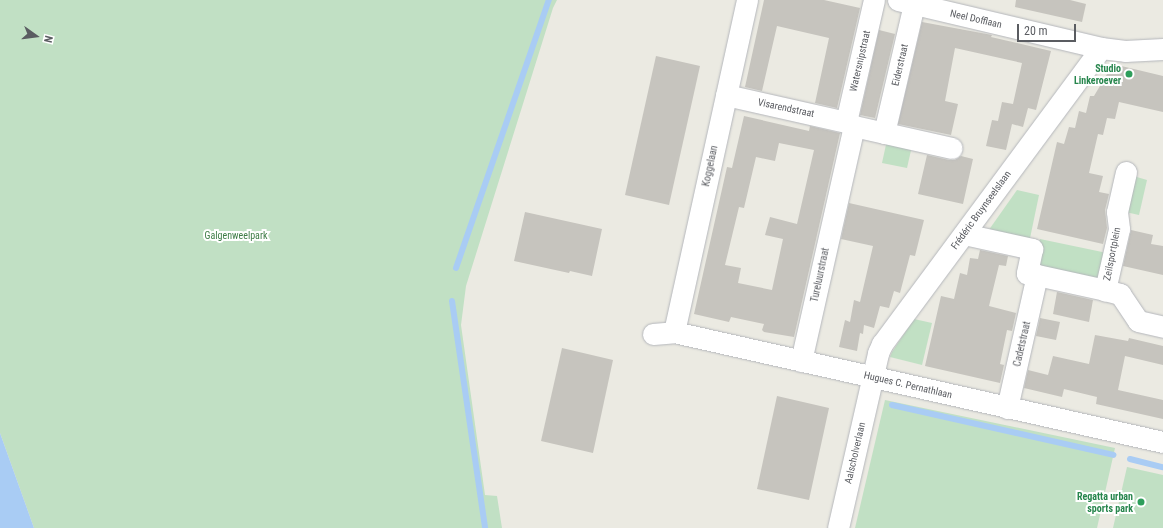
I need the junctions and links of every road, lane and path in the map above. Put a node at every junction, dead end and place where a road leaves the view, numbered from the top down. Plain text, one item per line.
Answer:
1 (747, 0) edge
2 (874, 0) edge
3 (906, 2) edge
4 (1101, 48) junction
5 (1163, 49) edge
6 (734, 97) junction
7 (850, 124) junction
8 (885, 130) junction
9 (952, 148) dead end
10 (1126, 172) dead end
11 (839, 189) joint
12 (964, 234) junction
13 (1037, 278) junction
14 (1108, 291) junction
15 (1163, 326) edge
16 (674, 332) junction
17 (653, 334) dead end
18 (800, 361) junction
19 (873, 377) junction
20 (1007, 408) junction
21 (1163, 442) edge
22 (838, 528) edge

1 - 6 street, Koggelaan
2 - 7 street, Watersnipstraat
3 - 4 street, Neel Dofflaan
3 - 8 street, Eiderstraat
4 - 5 street, Neel Dofflaan
4 - 12 street, Frédéric Bruynseelslaan
6 - 7 street, Visarendstraat
6 - 16 street, Koggelaan
7 - 8 street, Visarendstraat
7 - 11 street, Watersnipstraat
8 - 9 street, Visarendstraat
10 - 14 street, Zeilsportplein
11 - 18 street, Tureluurstraat
12 - 13 street
12 - 19 street, Frédéric Bruynseelslaan
13 - 14 street, Zeilsportplein
13 - 20 street, Cadetstraat
14 - 15 street
16 - 17 street, Hugues C. Pernathlaan
16 - 18 street, Hugues C. Pernathlaan
18 - 19 street, Hugues C. Pernathlaan
19 - 20 street, Hugues C. Pernathlaan
19 - 22 street, Aalscholverlaan
20 - 21 street, Hugues C. Pernathlaan

